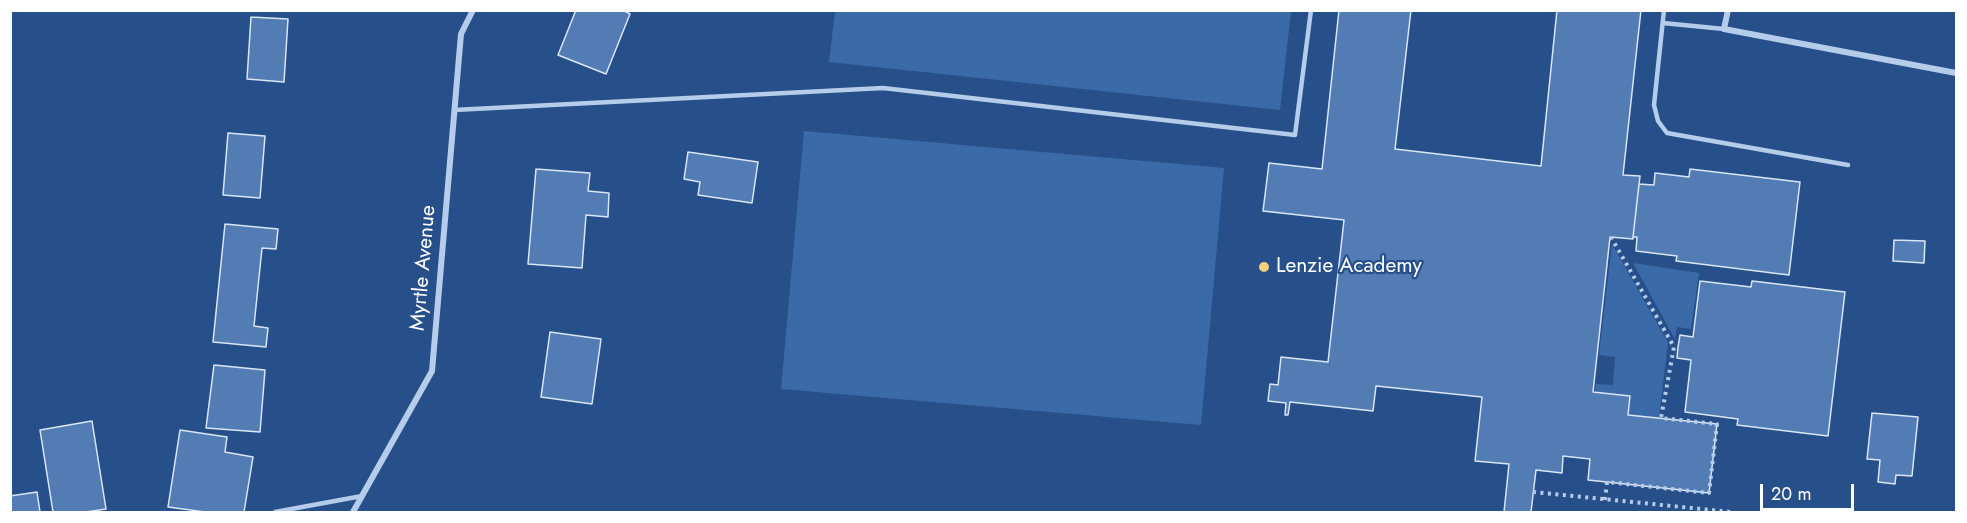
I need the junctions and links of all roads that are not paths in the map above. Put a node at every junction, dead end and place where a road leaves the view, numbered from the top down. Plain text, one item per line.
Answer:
1 (473, 10) edge
2 (1311, 10) edge
3 (1664, 10) edge
4 (1728, 10) edge
5 (1663, 23) junction
6 (1724, 29) junction
7 (1956, 73) edge
8 (454, 110) junction
9 (1848, 165) dead end
10 (362, 496) junction
11 (275, 513) edge
12 (353, 513) edge

1 - 8 street, Myrtle Avenue
2 - 8 lane
3 - 5 lane
4 - 6 street
5 - 6 lane
5 - 9 lane
6 - 7 street
8 - 10 street, Myrtle Avenue
10 - 11 lane
10 - 12 street, Myrtle Avenue

